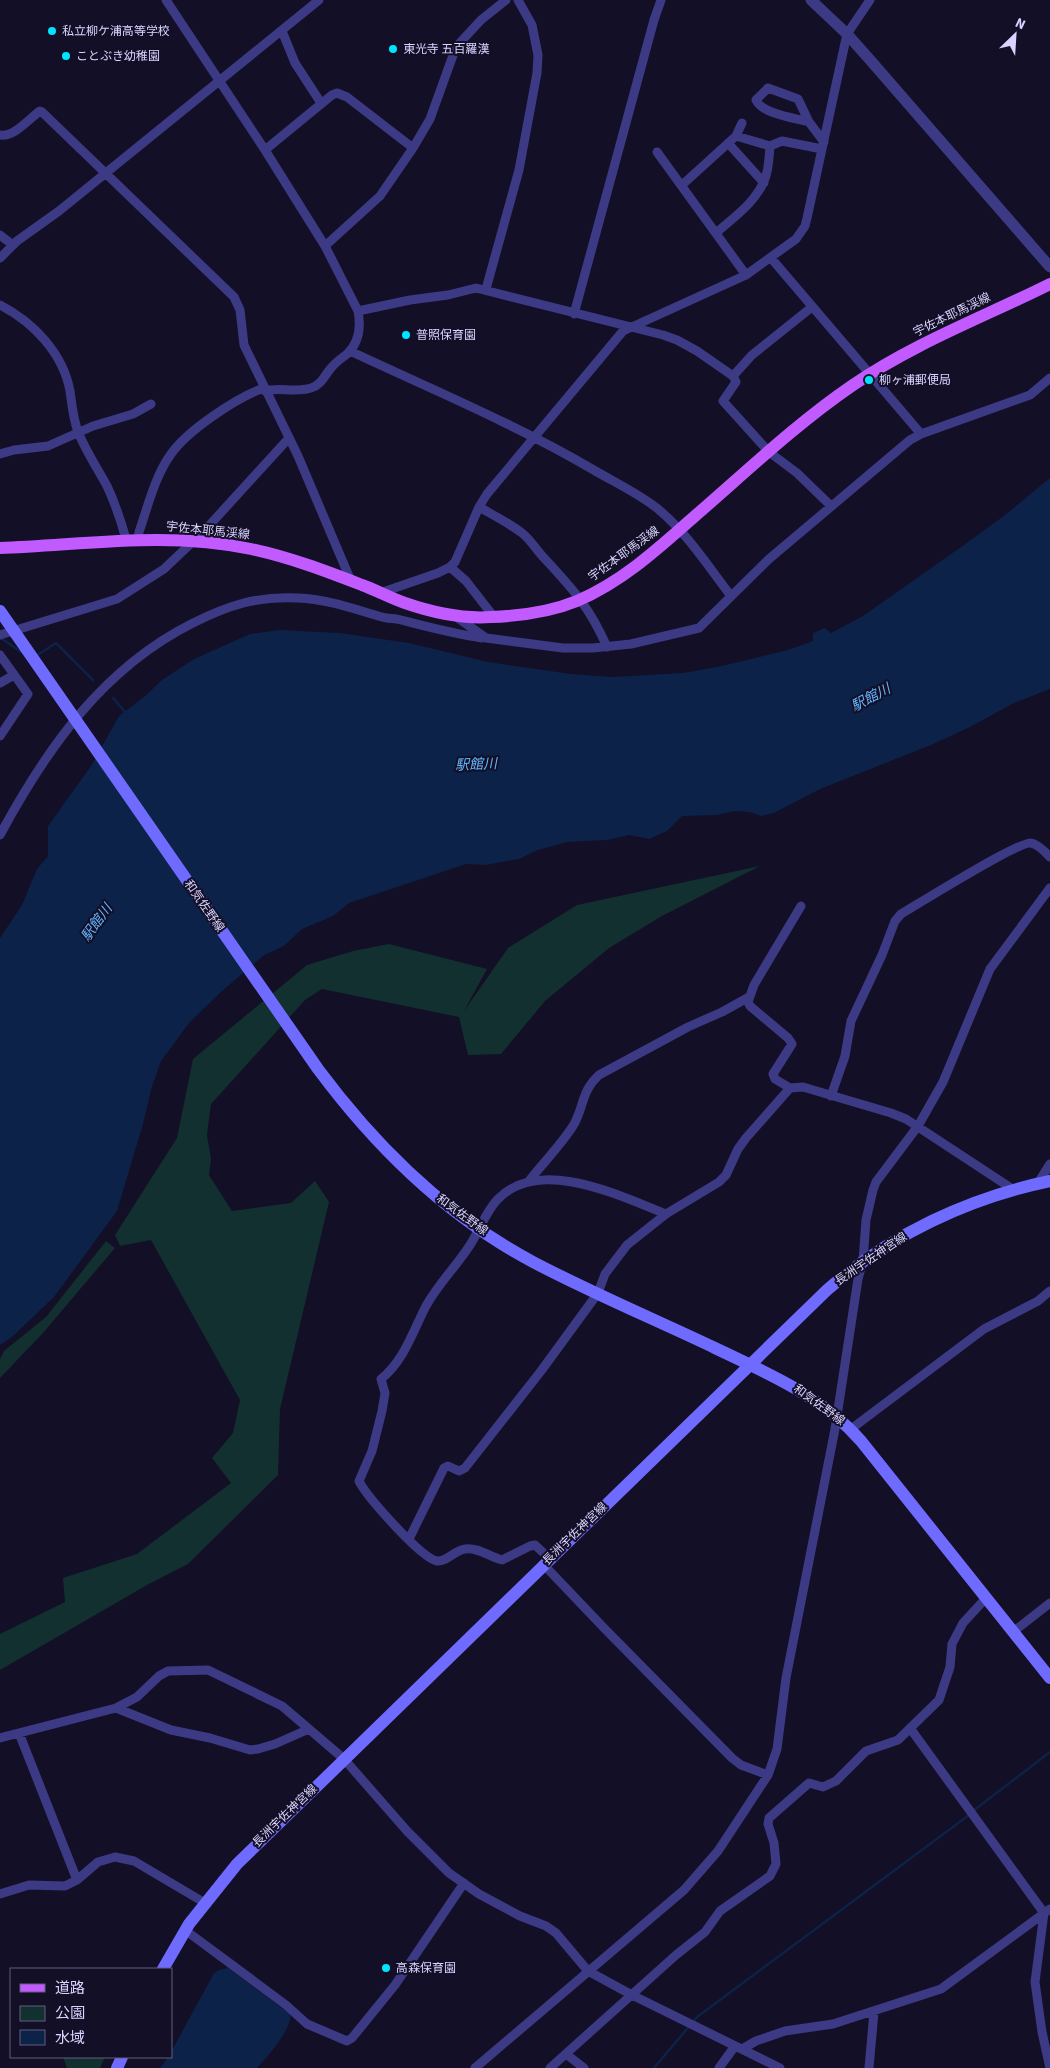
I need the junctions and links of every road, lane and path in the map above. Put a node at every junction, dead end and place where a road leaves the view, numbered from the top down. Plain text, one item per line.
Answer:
1 (166, 0) edge
2 (319, 0) edge
3 (506, 0) edge
4 (518, 0) edge
5 (661, 0) edge
6 (811, 0) edge
7 (870, 0) edge
8 (282, 31) junction
9 (847, 34) junction
10 (219, 81) junction
11 (322, 103) junction
12 (809, 122) junction
13 (742, 123) dead end
14 (0, 135) edge
15 (736, 136) junction
16 (728, 143) junction
17 (823, 145) junction
18 (770, 146) junction
19 (413, 148) junction
20 (265, 150) junction
21 (657, 152) dead end
22 (105, 174) junction
23 (764, 183) junction
24 (682, 185) junction
25 (716, 233) junction
26 (0, 234) edge
27 (13, 245) junction
28 (325, 246) junction
29 (0, 258) edge
30 (771, 258) junction
31 (1050, 267) edge
32 (746, 275) junction
33 (1050, 284) edge
34 (486, 290) junction
35 (0, 305) edge
36 (812, 307) junction
37 (358, 311) junction
38 (574, 314) junction
39 (627, 328) junction
40 (350, 351) junction
41 (869, 375) junction
42 (733, 376) junction
43 (1050, 378) edge
44 (264, 389) junction
45 (151, 404) dead end
46 (79, 433) junction
47 (921, 434) junction
48 (534, 437) junction
49 (289, 438) junction
50 (768, 452) junction
51 (0, 454) edge
52 (831, 506) junction
53 (479, 507) junction
54 (680, 530) junction
55 (132, 539) junction
56 (194, 542) junction
57 (0, 548) edge
58 (450, 567) junction
59 (351, 581) junction
60 (380, 593) junction
61 (732, 596) junction
62 (581, 599) junction
63 (0, 611) edge
64 (453, 614) junction
65 (494, 617) junction
66 (13, 630) junction
67 (0, 635) edge
68 (486, 638) junction
69 (607, 647) junction
70 (0, 655) edge
71 (14, 675) junction
72 (0, 683) edge
73 (76, 722) junction
74 (0, 736) edge
75 (0, 835) edge
76 (1050, 857) edge
77 (1050, 888) edge
78 (801, 906) dead end
79 (749, 997) junction
80 (790, 1088) junction
81 (831, 1096) junction
82 (918, 1126) junction
83 (1050, 1164) edge
84 (529, 1181) junction
85 (1044, 1182) edge
86 (1014, 1190) junction
87 (666, 1214) junction
88 (480, 1229) junction
89 (863, 1262) junction
90 (1050, 1291) edge
91 (598, 1293) junction
92 (750, 1365) junction
93 (837, 1417) junction
94 (851, 1429) junction
95 (409, 1539) junction
96 (546, 1561) junction
97 (986, 1598) junction
98 (1050, 1603) edge
99 (1013, 1632) junction
100 (1050, 1678) edge
101 (116, 1708) junction
102 (910, 1728) junction
103 (309, 1729) junction
104 (19, 1733) junction
105 (0, 1738) edge
106 (344, 1759) junction
107 (768, 1775) junction
108 (77, 1880) junction
109 (464, 1883) junction
110 (0, 1894) edge
111 (205, 1903) junction
112 (1047, 1911) edge
113 (185, 1930) junction
114 (164, 1968) edge
115 (588, 1971) junction
116 (632, 1996) junction
117 (874, 2012) junction
118 (738, 2048) junction
119 (566, 2054) junction
120 (475, 2068) edge
121 (550, 2068) edge
122 (584, 2068) edge
123 (719, 2068) edge
124 (780, 2068) edge
125 (869, 2068) edge
126 (1050, 2068) edge

1 - 10 street
2 - 8 street
3 - 19 street
4 - 34 street
5 - 38 street
6 - 9 street
7 - 9 street
8 - 10 street
8 - 11 street
9 - 17 street
9 - 31 street
10 - 20 street
10 - 22 street
11 - 19 street
11 - 20 street
12 - 12 street
12 - 17 street
13 - 15 street
14 - 22 street
15 - 16 street
15 - 18 street
16 - 23 street
16 - 24 street
17 - 18 street
17 - 30 street
18 - 23 street
19 - 28 street
20 - 28 street
21 - 24 street
22 - 27 street
22 - 44 street
23 - 25 street
24 - 25 street
25 - 32 street
26 - 27 street
27 - 29 street
28 - 37 street
30 - 32 street
30 - 36 street
32 - 39 street
33 - 41 main road, 宇佐本耶馬渓線
34 - 37 street
34 - 38 street
35 - 46 street
36 - 41 street
36 - 42 street
37 - 40 street
38 - 39 street
39 - 42 street
39 - 48 street
40 - 44 street
40 - 48 street
41 - 47 street
41 - 50 main road, 宇佐本耶馬渓線
42 - 50 street
43 - 47 street
44 - 49 street
44 - 55 street
45 - 46 street
46 - 51 street
46 - 55 street
47 - 52 street
48 - 53 street
48 - 54 street
49 - 56 street
49 - 59 street
50 - 52 street
50 - 54 main road, 宇佐本耶馬渓線
52 - 61 street
53 - 58 street
53 - 62 street
54 - 61 street
54 - 62 main road, 宇佐本耶馬渓線
55 - 56 main road, 宇佐本耶馬渓線
55 - 57 main road, 宇佐本耶馬渓線
56 - 59 main road, 宇佐本耶馬渓線
56 - 66 street
58 - 60 street
58 - 65 street
59 - 60 main road, 宇佐本耶馬渓線
60 - 64 main road, 宇佐本耶馬渓線
61 - 69 street
62 - 65 main road, 宇佐本耶馬渓線
62 - 69 street
63 - 66 main road, 和気佐野線
64 - 65 main road, 宇佐本耶馬渓線
64 - 68 street
66 - 67 street
66 - 73 main road, 和気佐野線
68 - 69 street
68 - 73 street
70 - 71 street
71 - 72 street
71 - 74 street
73 - 75 street
73 - 88 main road, 和気佐野線
76 - 81 street
77 - 82 street
78 - 79 street
79 - 80 street
79 - 84 street
80 - 81 street
80 - 87 street
81 - 82 street
82 - 86 street
82 - 89 street
83 - 85 street
84 - 87 street
84 - 88 street
85 - 86 main road, 長洲宇佐神宮線
86 - 89 main road, 長洲宇佐神宮線
87 - 91 street
88 - 91 main road, 和気佐野線
88 - 95 street
89 - 92 main road, 長洲宇佐神宮線
89 - 93 street
90 - 94 street
91 - 92 main road, 和気佐野線
91 - 95 street
92 - 93 main road, 和気佐野線
92 - 96 main road, 長洲宇佐神宮線
93 - 94 main road, 和気佐野線
93 - 107 street
94 - 97 main road, 和気佐野線
95 - 96 street
96 - 106 main road, 長洲宇佐神宮線
96 - 107 street
97 - 99 main road, 和気佐野線
97 - 102 street
98 - 99 street
99 - 100 main road, 和気佐野線
101 - 103 street
101 - 103 street
101 - 104 street
102 - 112 street
102 - 116 street
103 - 106 street
104 - 105 street
104 - 108 street
106 - 109 street
106 - 111 main road, 長洲宇佐神宮線
107 - 115 street
108 - 110 street
108 - 111 street
109 - 113 street
109 - 115 street
111 - 113 main road, 長洲宇佐神宮線
112 - 117 street
112 - 126 street
113 - 114 main road, 長洲宇佐神宮線
115 - 116 street
115 - 120 street
116 - 118 street
116 - 119 street
117 - 118 street
117 - 125 street
118 - 123 street
118 - 124 street
119 - 121 street
119 - 122 street

